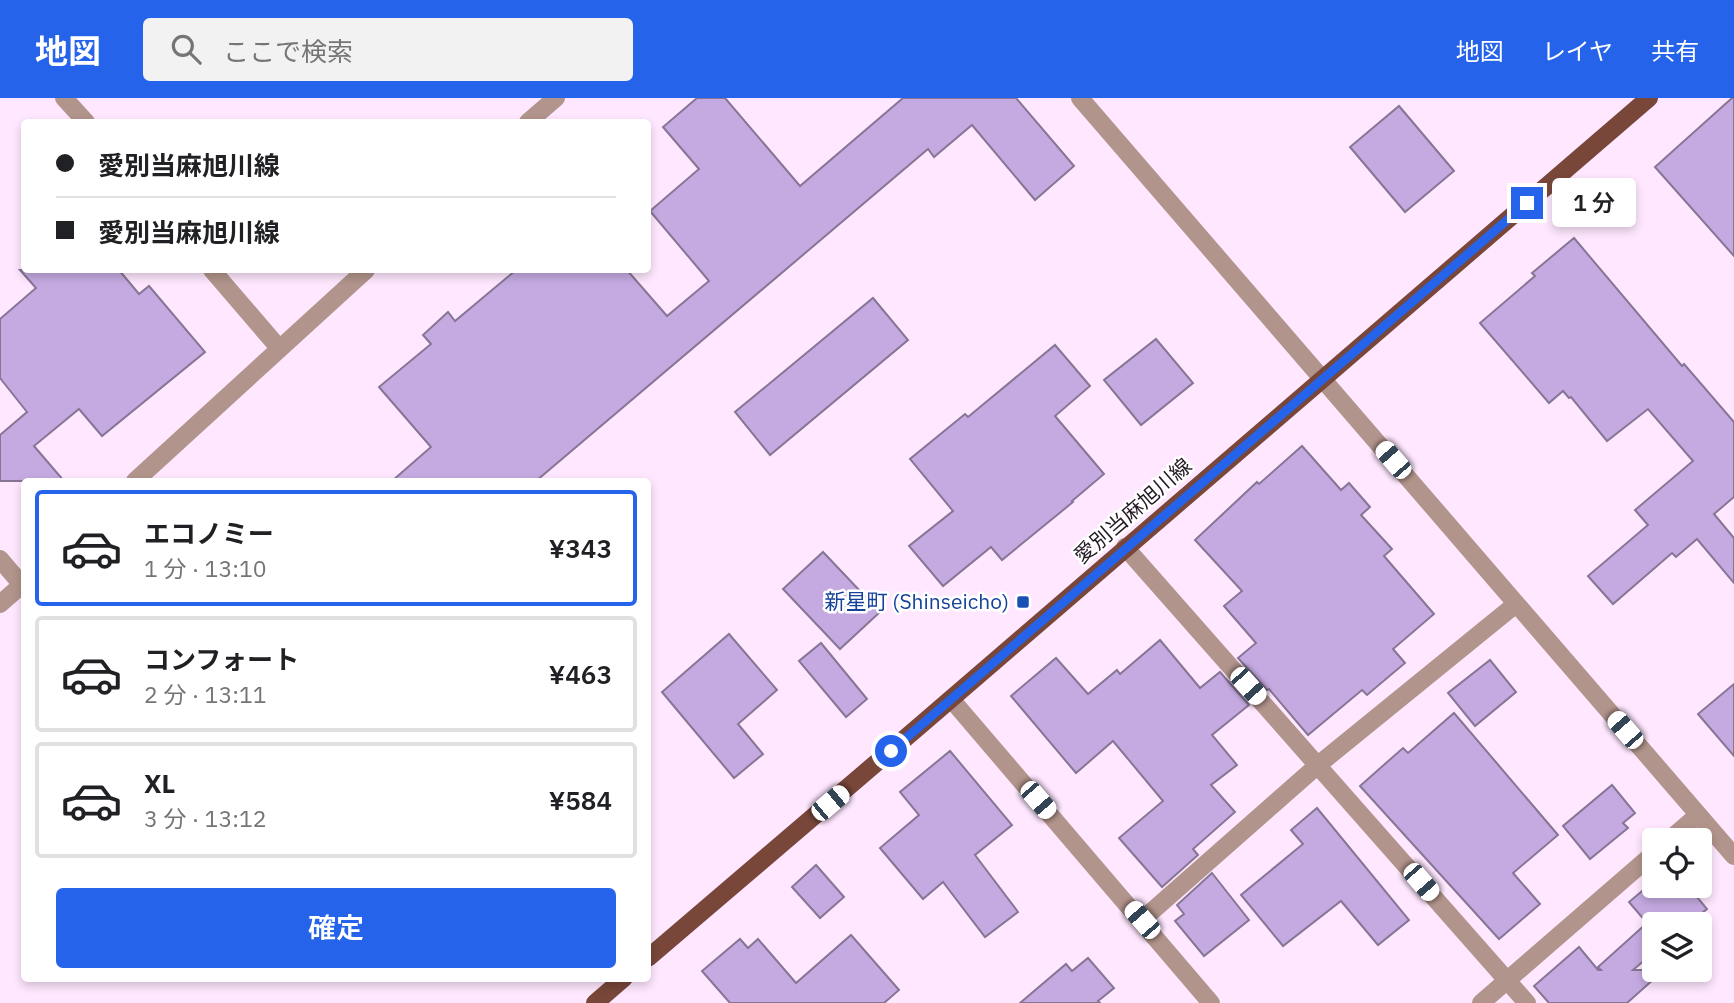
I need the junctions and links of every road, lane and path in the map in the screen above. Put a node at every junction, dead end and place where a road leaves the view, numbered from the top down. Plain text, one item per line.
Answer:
1 (64, 98) edge
2 (528, 98) edge
3 (556, 98) edge
4 (1080, 98) edge
5 (1649, 98) edge
6 (534, 117) edge
7 (83, 119) edge
8 (215, 273) edge
9 (363, 273) edge
10 (279, 348) junction
11 (1323, 378) junction
12 (138, 478) edge
13 (1125, 547) junction
14 (0, 559) edge
15 (21, 582) edge
16 (21, 586) edge
17 (0, 604) edge
18 (1516, 604) junction
19 (951, 699) junction
20 (1318, 765) junction
21 (1698, 815) junction
22 (1683, 828) edge
23 (1734, 856) edge
24 (1642, 863) edge
25 (1142, 920) junction
26 (651, 955) edge
27 (1508, 980) junction
28 (619, 982) edge
29 (595, 1003) edge
30 (1211, 1003) edge
31 (1481, 1003) edge
32 (1527, 1003) edge

1 - 7 street
2 - 6 street
3 - 6 street
4 - 11 street
5 - 11 main road, 愛別当麻旭川線
8 - 10 street
9 - 10 street
10 - 12 street
11 - 13 main road, 愛別当麻旭川線
11 - 18 street
13 - 19 main road, 愛別当麻旭川線
13 - 20 street
14 - 15 street
16 - 17 street
18 - 20 street
18 - 21 street
19 - 25 street
19 - 26 main road, 愛別当麻旭川線
20 - 25 street
20 - 27 street
21 - 22 street
21 - 23 street
24 - 27 street
25 - 30 street
27 - 31 street
27 - 32 street
28 - 29 main road

